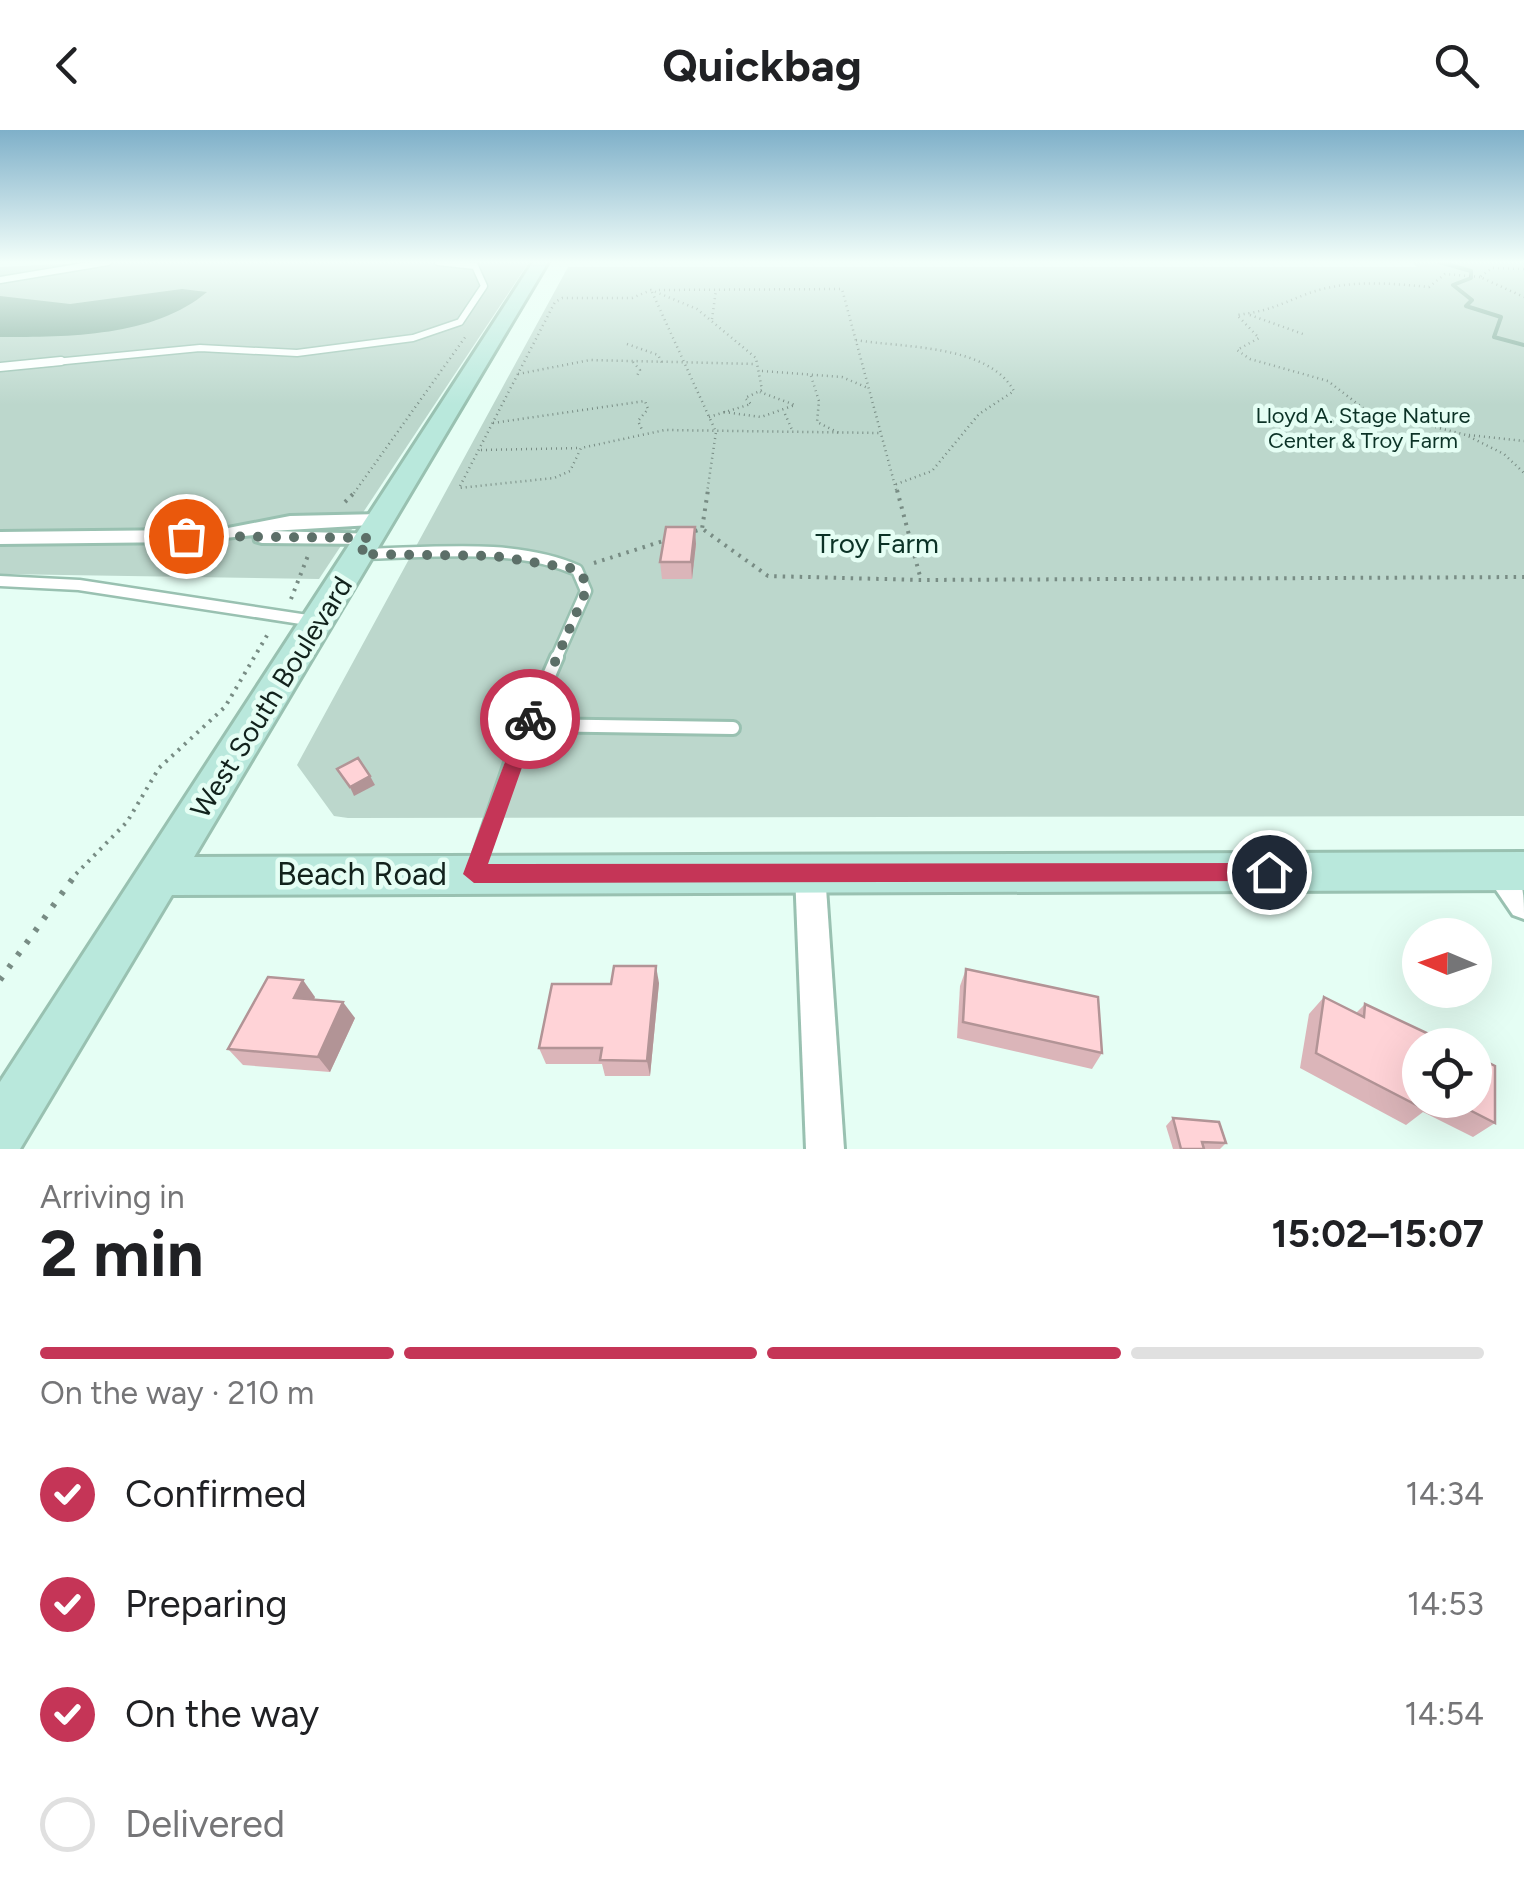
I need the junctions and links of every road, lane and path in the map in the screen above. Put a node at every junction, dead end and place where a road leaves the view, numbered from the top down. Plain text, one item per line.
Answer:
1 (468, 310) edge
2 (512, 310) edge
3 (551, 310) edge
4 (660, 310) edge
5 (696, 310) edge
6 (713, 310) edge
7 (848, 310) edge
8 (1280, 310) edge
9 (1245, 313) junction
10 (712, 320) junction
11 (470, 330) dead end
12 (1303, 334) dead end
13 (856, 340) junction
14 (627, 344) dead end
15 (633, 362) junction
16 (683, 362) junction
17 (662, 363) junction
18 (758, 364) junction
19 (0, 367) edge
20 (760, 371) junction
21 (518, 374) junction
22 (811, 374) junction
23 (636, 378) dead end
24 (868, 388) junction
25 (760, 392) junction
26 (724, 412) junction
27 (784, 413) junction
28 (709, 417) junction
29 (493, 423) junction
30 (643, 432) junction
31 (716, 432) junction
32 (793, 432) junction
33 (839, 432) junction
34 (881, 433) junction
35 (1466, 434) junction
36 (1524, 442) edge
37 (582, 448) junction
38 (479, 450) junction
39 (1524, 473) edge
40 (894, 485) junction
41 (340, 508) dead end
42 (702, 529) junction
43 (684, 534) edge
44 (371, 537) junction
45 (0, 538) edge
46 (666, 540) edge
47 (305, 564) dead end
48 (576, 569) junction
49 (1524, 577) edge
50 (921, 580) junction
51 (0, 582) edge
52 (276, 619) junction
53 (318, 621) junction
54 (528, 725) junction
55 (734, 728) dead end
56 (810, 873) junction
57 (474, 874) junction
58 (160, 876) junction
59 (1515, 883) edge
60 (0, 980) edge
61 (0, 1130) edge
62 (826, 1149) edge

1 - 19 lane
2 - 44 main road, West South Boulevard
3 - 21 path
4 - 16 path
5 - 10 path
6 - 10 path
7 - 13 path
8 - 9 path
9 - 12 path
9 - 35 path
10 - 18 path
11 - 41 path
13 - 24 path
13 - 40 path
14 - 17 path
15 - 17 path
15 - 21 path
15 - 23 path
16 - 17 path
16 - 18 path
16 - 28 path
18 - 20 path
20 - 22 path
20 - 25 path
21 - 29 path
22 - 24 path
22 - 33 path
24 - 34 path
25 - 26 path
25 - 27 path
26 - 27 path
26 - 28 path
27 - 32 path
28 - 31 path
29 - 30 path
29 - 38 path
30 - 31 path
30 - 37 path
31 - 32 path
31 - 42 path
32 - 33 path
33 - 34 path
34 - 40 path
35 - 36 path
35 - 39 path
37 - 38 path
37 - 38 path
40 - 50 path
42 - 43 path
42 - 50 path
44 - 45 street
44 - 48 lane
44 - 53 main road, West South Boulevard
46 - 48 path
47 - 52 path
48 - 54 lane
49 - 50 path
51 - 52 lane
52 - 53 lane
52 - 60 path
53 - 58 main road, West South Boulevard
54 - 55 lane
54 - 57 lane
56 - 57 main road, Beach Road
56 - 59 main road, Beach Road
56 - 62 street
57 - 58 main road, Beach Road
58 - 61 main road, West South Boulevard

